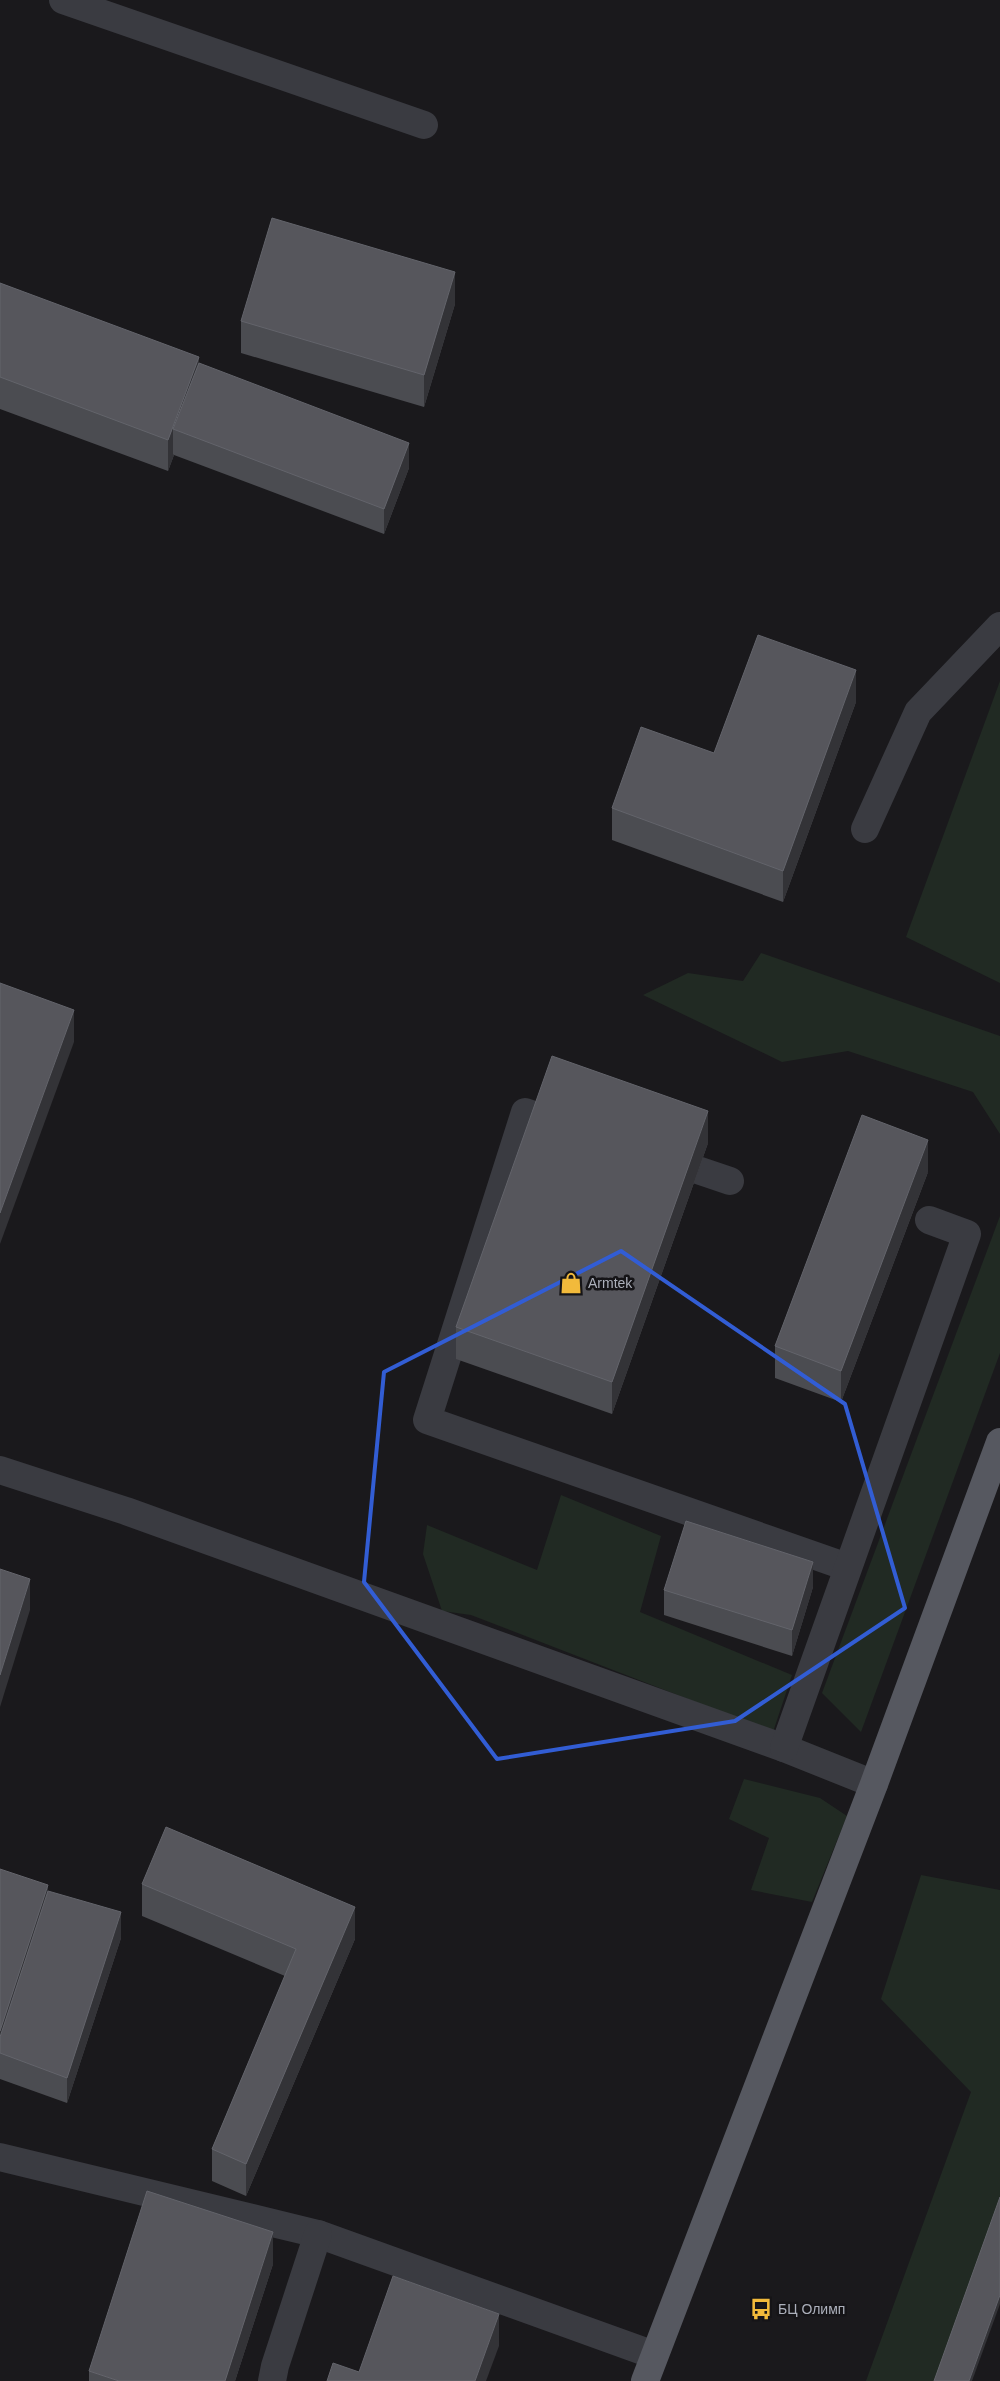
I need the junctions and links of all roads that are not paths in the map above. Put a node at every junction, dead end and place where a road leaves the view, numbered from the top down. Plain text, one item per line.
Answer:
1 (63, 0) edge
2 (424, 125) dead end
3 (1000, 626) edge
4 (865, 829) dead end
5 (590, 1134) edge
6 (637, 1149) edge
7 (730, 1181) dead end
8 (929, 1220) dead end
9 (1000, 1442) edge
10 (0, 1470) edge
11 (847, 1567) junction
12 (784, 1748) junction
13 (874, 1784) junction
14 (0, 2157) edge
15 (318, 2234) junction
16 (654, 2355) junction
17 (272, 2381) edge
18 (645, 2381) edge

1 - 2 street
3 - 4 street
5 - 11 street
6 - 7 street
8 - 11 street
9 - 13 main road
10 - 12 street
11 - 12 street
12 - 13 street
13 - 16 main road
14 - 15 street
15 - 16 street
15 - 17 street
16 - 18 main road

